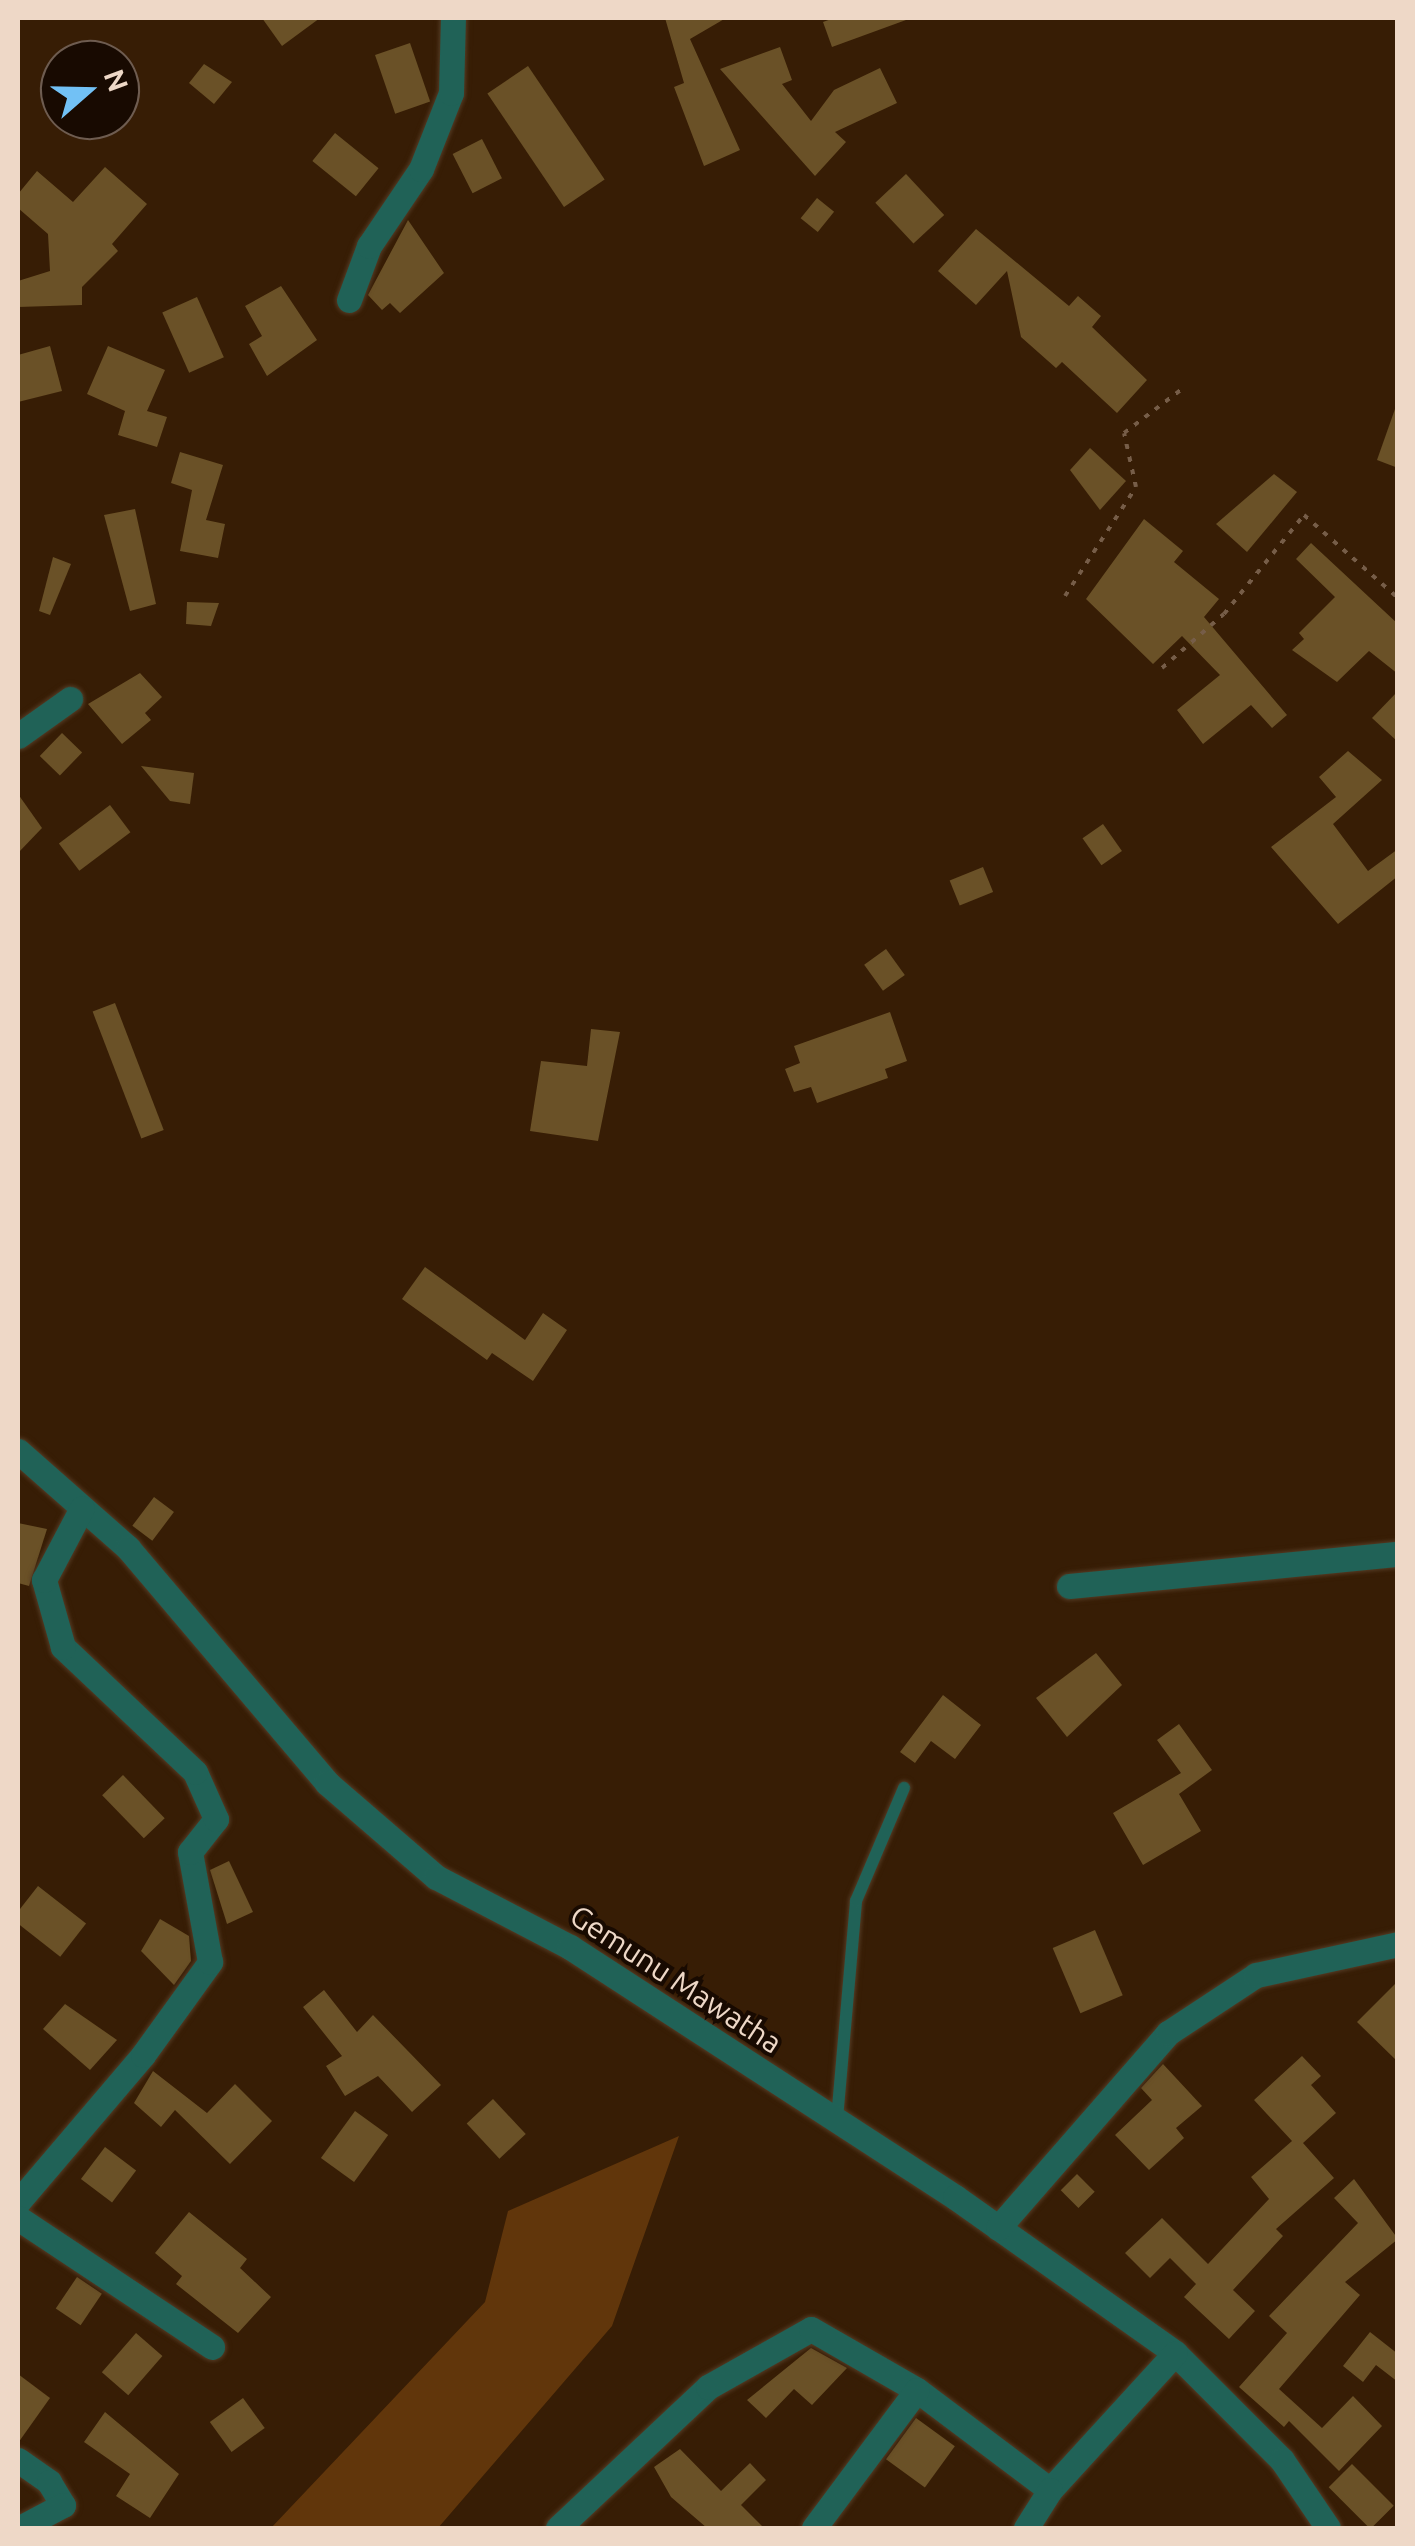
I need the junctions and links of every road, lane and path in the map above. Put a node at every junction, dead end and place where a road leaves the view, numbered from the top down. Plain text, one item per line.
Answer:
1 (453, 18) edge
2 (349, 300) dead end
3 (1182, 390) dead end
4 (1065, 596) dead end
5 (1398, 598) edge
6 (1162, 668) dead end
7 (70, 699) dead end
8 (18, 736) edge
9 (18, 1451) edge
10 (82, 1508) junction
11 (1398, 1554) edge
12 (1069, 1586) dead end
13 (904, 1788) dead end
14 (1398, 1944) edge
15 (837, 2122) junction
16 (18, 2202) edge
17 (18, 2218) edge
18 (998, 2228) junction
19 (212, 2347) dead end
20 (1175, 2353) junction
21 (917, 2390) junction
22 (18, 2460) edge
23 (1050, 2490) junction
24 (20, 2528) edge
25 (558, 2528) edge
26 (814, 2528) edge
27 (1026, 2528) edge
28 (1328, 2528) edge

1 - 2 street
3 - 4 path
5 - 6 path
7 - 8 street
9 - 10 street, Gemunu Mawatha
10 - 15 street, Gemunu Mawatha
10 - 16 street
11 - 12 street
13 - 15 lane
14 - 18 street
15 - 18 street, Gemunu Mawatha
17 - 19 street
18 - 20 street, Gemunu Mawatha
20 - 23 street
20 - 28 street, Gemunu Mawatha
21 - 23 street
21 - 25 street
21 - 26 street
22 - 24 street
23 - 27 street

